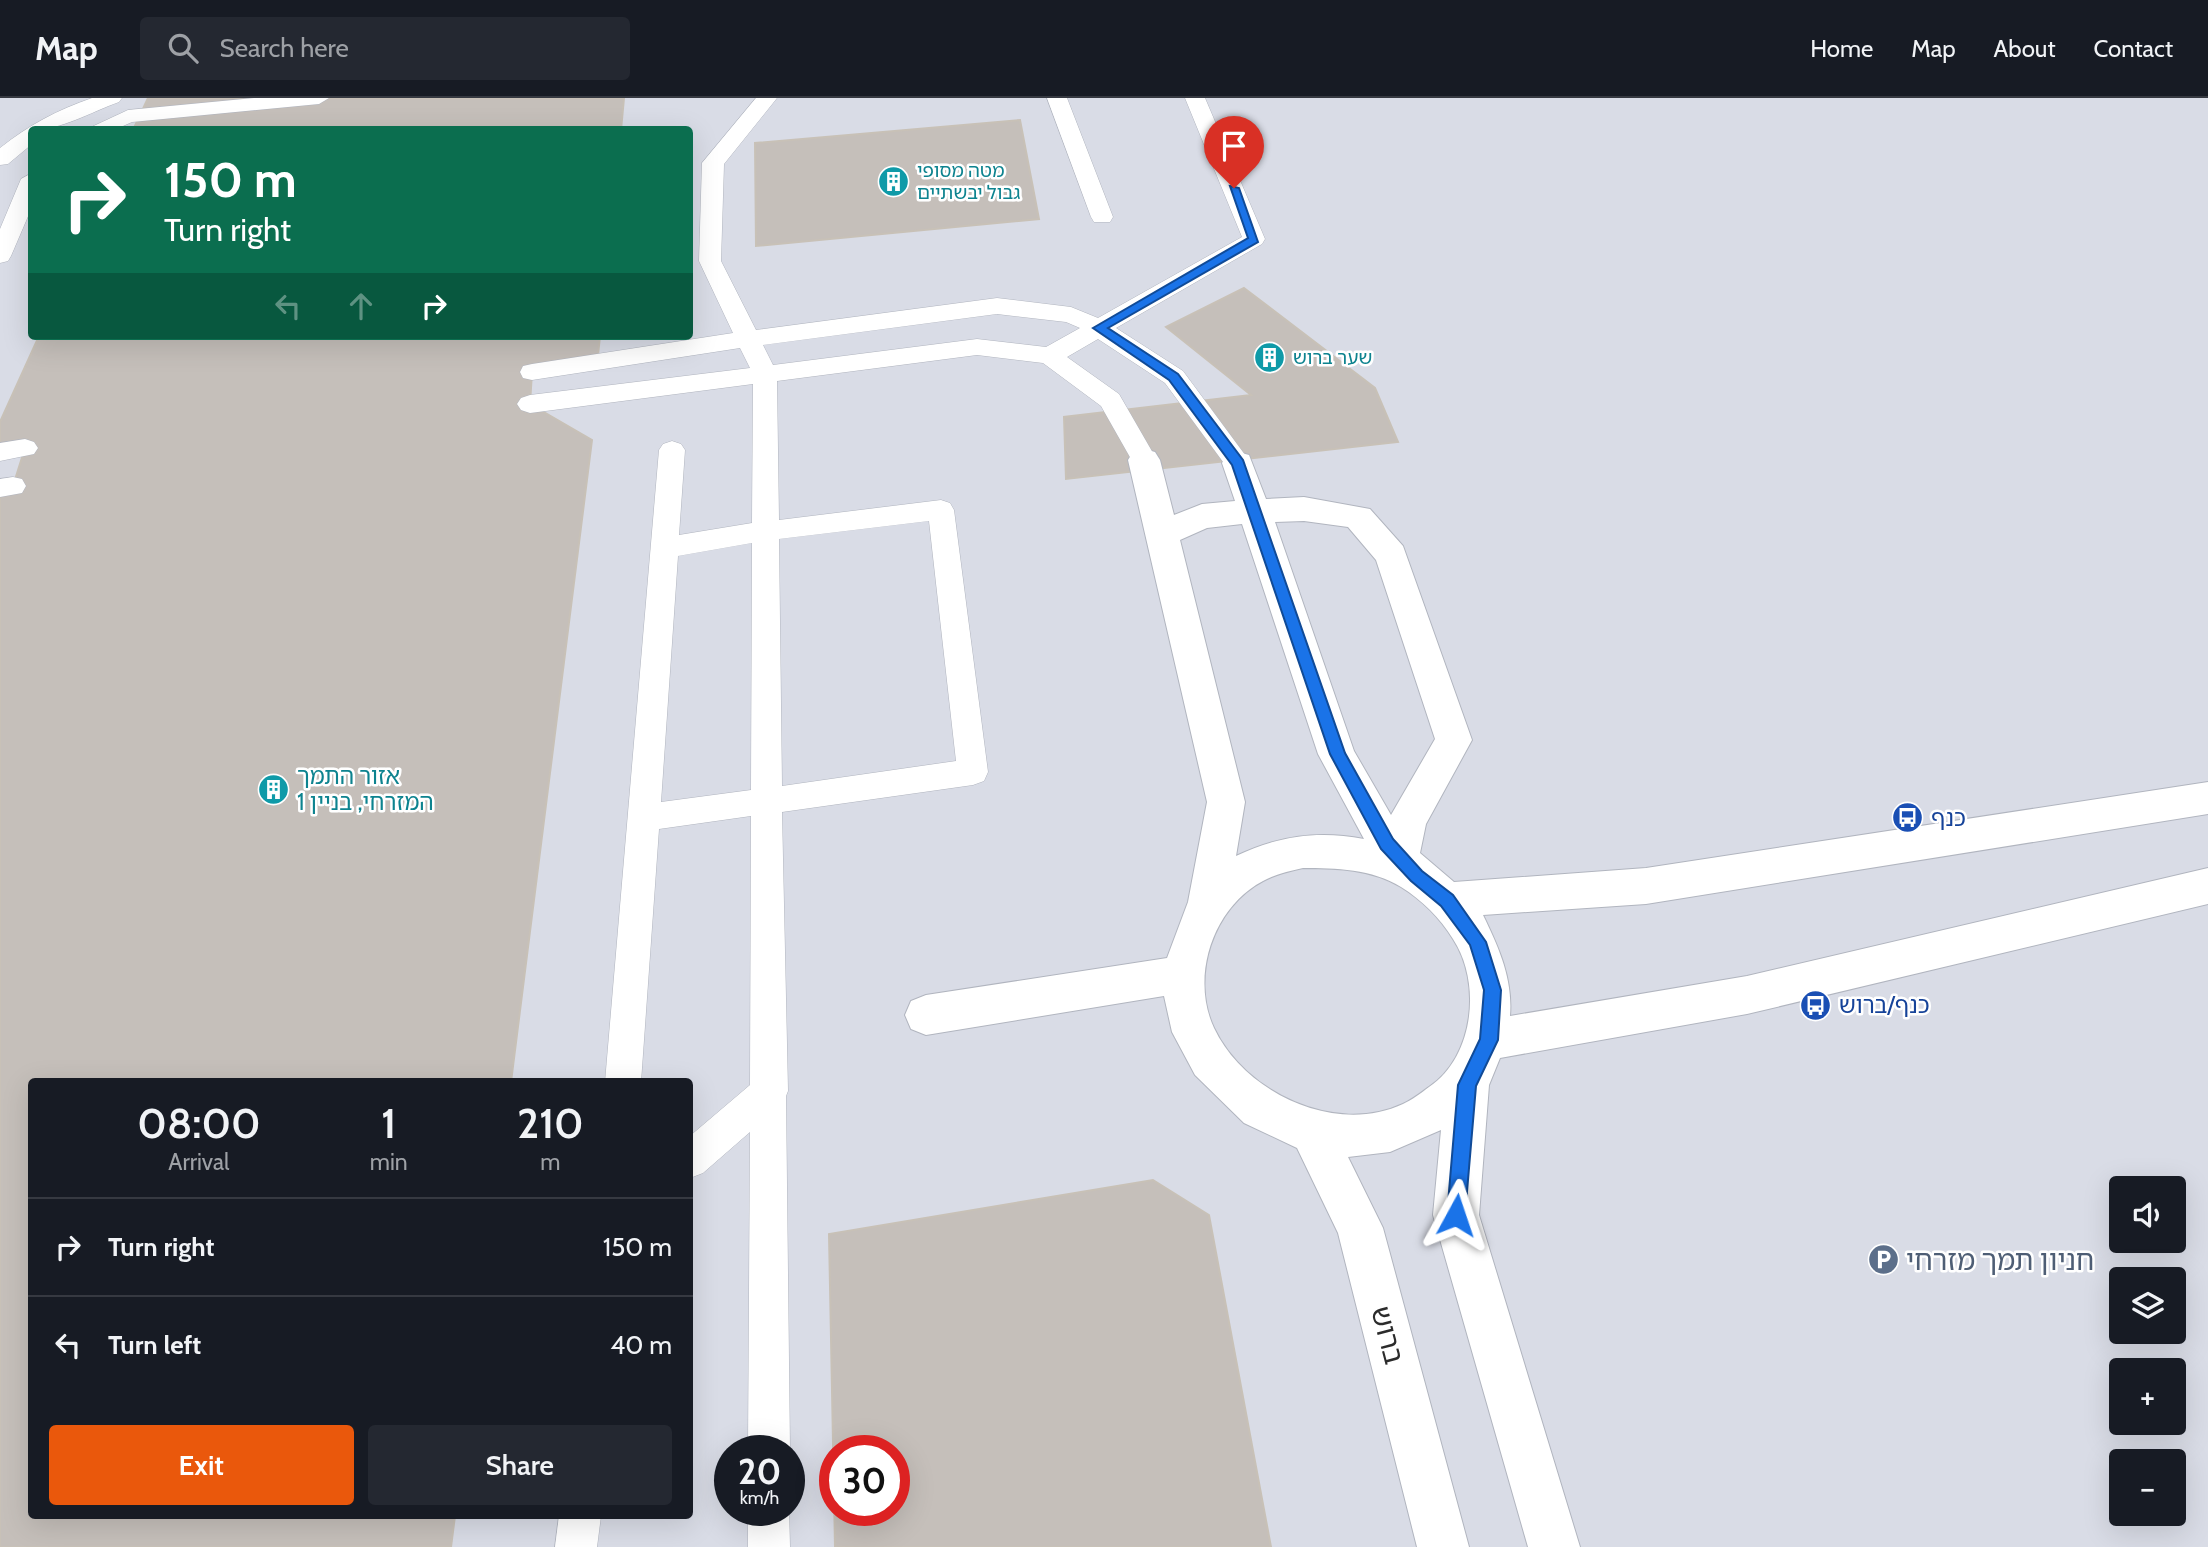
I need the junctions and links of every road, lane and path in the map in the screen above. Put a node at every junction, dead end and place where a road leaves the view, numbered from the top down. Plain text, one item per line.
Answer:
1 (46, 98) edge
2 (112, 98) edge
3 (319, 98) edge
4 (767, 98) edge
5 (1057, 98) edge
6 (1195, 98) edge
7 (70, 122) edge
8 (104, 126) edge
9 (28, 136) edge
10 (0, 159) edge
11 (28, 189) edge
12 (1101, 217) dead end
13 (0, 256) edge
14 (1100, 328) junction
15 (748, 339) junction
16 (1050, 356) junction
17 (532, 372) dead end
18 (765, 374) junction
19 (530, 404) dead end
20 (672, 450) dead end
21 (1144, 460) joint
22 (1238, 464) joint
23 (1257, 511) junction
24 (767, 531) junction
25 (1164, 533) junction
26 (664, 548) junction
27 (2208, 798) edge
28 (768, 800) junction
29 (643, 818) junction
30 (1421, 878) junction
31 (2208, 886) edge
32 (1208, 904) junction
33 (1183, 974) junction
34 (926, 1015) dead end
35 (1489, 1040) junction
36 (623, 1078) edge
37 (1467, 1085) junction
38 (770, 1091) junction
39 (1312, 1131) junction
40 (693, 1157) edge
41 (769, 1435) edge
42 (580, 1519) edge
43 (769, 1526) edge
44 (576, 1547) edge
45 (769, 1547) edge
46 (1443, 1547) edge
47 (1554, 1547) edge

1 - 7 lane
2 - 7 lane
3 - 8 lane
4 - 15 lane
5 - 12 lane
6 - 14 lane
9 - 10 lane
11 - 13 lane
14 - 15 lane
14 - 16 lane
14 - 22 lane
15 - 17 lane
15 - 18 lane
16 - 18 lane
16 - 21 lane
18 - 19 lane
18 - 24 lane
20 - 26 lane
21 - 25 street
22 - 23 street
23 - 25 street
23 - 30 street
23 - 30 street
24 - 26 lane
24 - 28 lane
24 - 28 lane
25 - 32 street
26 - 29 lane
27 - 30 street
28 - 29 lane
28 - 38 lane
29 - 36 lane
30 - 32 street
30 - 35 street
31 - 35 street
32 - 33 street
33 - 34 street
33 - 39 street
35 - 37 street
37 - 39 street
37 - 47 street
38 - 40 lane
38 - 41 lane
39 - 46 street, ברוש
42 - 44 lane
43 - 45 lane

